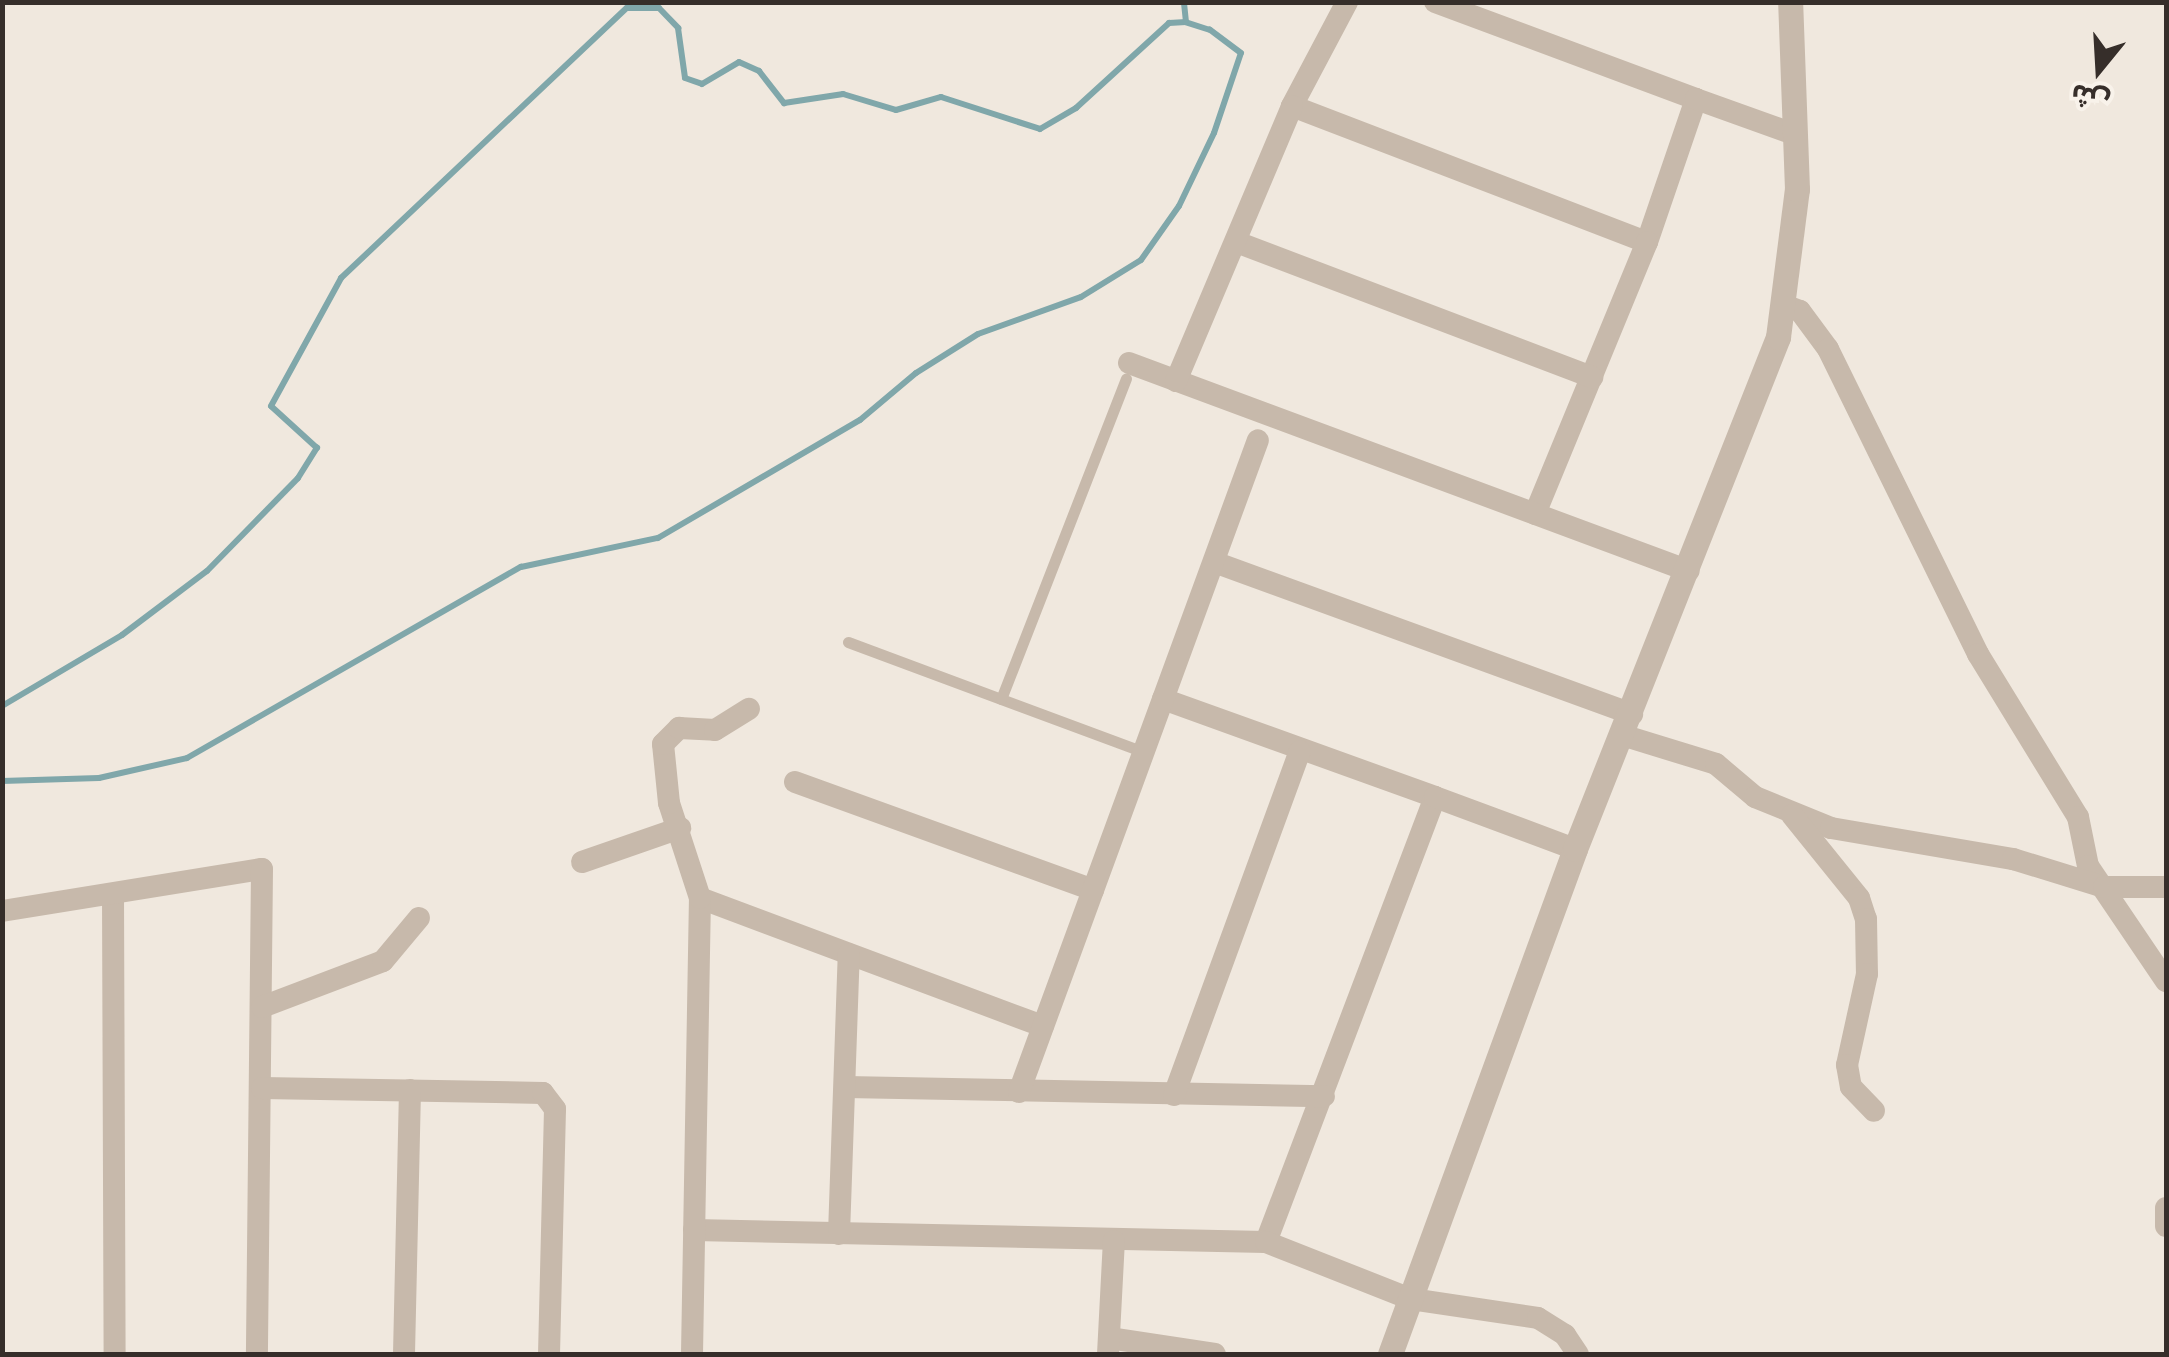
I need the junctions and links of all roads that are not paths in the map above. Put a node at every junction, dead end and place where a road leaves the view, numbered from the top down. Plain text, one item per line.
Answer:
1 (1346, 2) edge
2 (1435, 2) edge
3 (1790, 2) edge
4 (1696, 99) junction
5 (1292, 106) junction
6 (1794, 134) junction
7 (1239, 242) junction
8 (1647, 242) junction
9 (1784, 306) junction
10 (1128, 370) joint
11 (1592, 377) junction
12 (1176, 381) junction
13 (1258, 440) dead end
14 (1535, 514) junction
15 (1214, 562) junction
16 (1688, 572) junction
17 (848, 642) dead end
18 (1002, 699) junction
19 (1164, 699) junction
20 (749, 709) dead end
21 (1627, 724) junction
22 (1300, 751) junction
23 (1144, 752) junction
24 (795, 782) dead end
25 (1436, 797) junction
26 (1792, 815) junction
27 (680, 828) junction
28 (1574, 849) junction
29 (582, 862) dead end
30 (2104, 887) junction
31 (2166, 888) edge
32 (1093, 890) junction
33 (113, 894) junction
34 (700, 898) junction
35 (2, 911) edge
36 (419, 918) dead end
37 (849, 954) junction
38 (2166, 982) edge
39 (262, 1007) junction
40 (1043, 1026) junction
41 (846, 1087) junction
42 (262, 1088) junction
43 (410, 1090) junction
44 (1019, 1092) junction
45 (1174, 1095) junction
46 (1324, 1096) junction
47 (1874, 1112) dead end
48 (2166, 1208) edge
49 (2166, 1226) edge
50 (694, 1230) junction
51 (838, 1234) junction
52 (1114, 1242) junction
53 (1266, 1242) junction
54 (1411, 1299) junction
55 (1108, 1346) edge
56 (115, 1354) edge
57 (257, 1354) edge
58 (404, 1354) edge
59 (549, 1354) edge
60 (692, 1354) edge
61 (1215, 1354) edge
62 (1390, 1354) edge
63 (1578, 1354) edge

1 - 5 street
2 - 4 street
3 - 6 street
4 - 6 street
4 - 8 street
5 - 7 street
5 - 8 street
6 - 9 street
7 - 11 street
7 - 12 street
8 - 11 street
9 - 16 street
9 - 30 street
10 - 12 street
10 - 18 lane
11 - 14 street
12 - 14 street
13 - 15 street
14 - 16 street
15 - 19 street
15 - 21 street
16 - 21 street
17 - 18 lane
18 - 23 lane
19 - 22 street
19 - 23 street
20 - 27 street
21 - 26 street
21 - 28 street
22 - 25 street
22 - 45 street
23 - 32 street
24 - 32 street
25 - 28 street
25 - 46 street
26 - 30 street
26 - 47 street
27 - 29 street
27 - 34 street
28 - 54 street
30 - 31 street
30 - 38 street
32 - 40 street
33 - 35 street
33 - 39 street
33 - 56 street
34 - 37 street
34 - 50 street
36 - 39 street
37 - 40 street
37 - 41 street
39 - 42 street
40 - 44 street
41 - 44 street
41 - 51 street
42 - 43 street
42 - 57 street
43 - 58 street
43 - 59 street
44 - 45 street
45 - 46 street
46 - 53 street
48 - 49 street
50 - 51 street
50 - 60 street
51 - 52 street
52 - 53 street
52 - 55 street
53 - 54 street
54 - 62 street
54 - 63 street
55 - 61 street

